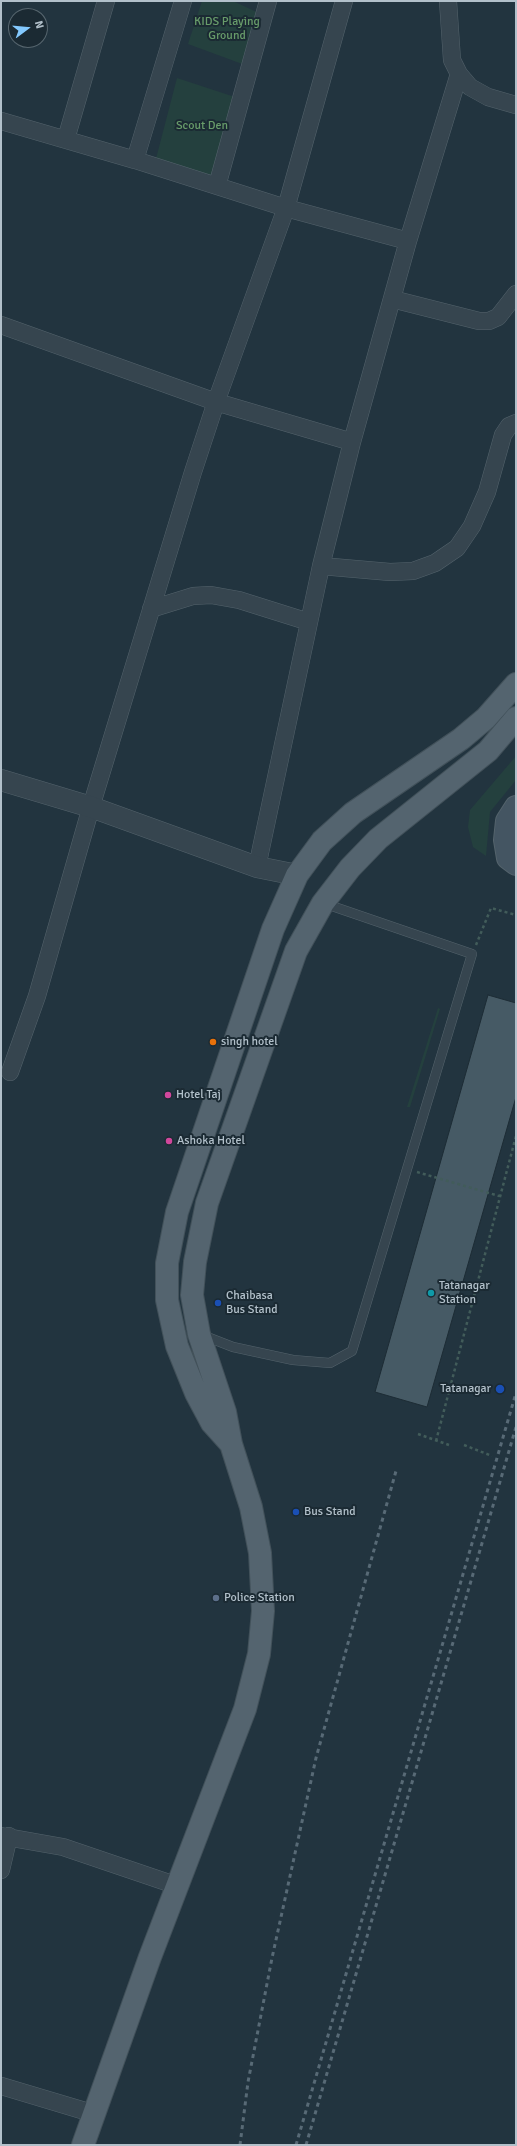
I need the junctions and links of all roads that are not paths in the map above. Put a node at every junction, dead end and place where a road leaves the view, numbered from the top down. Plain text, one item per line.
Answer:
1 (106, 1) edge
2 (183, 1) edge
3 (268, 1) edge
4 (344, 1) edge
5 (448, 1) edge
6 (459, 74) junction
7 (516, 105) edge
8 (1, 121) edge
9 (66, 139) junction
10 (135, 160) junction
11 (217, 186) junction
12 (286, 208) junction
13 (408, 241) junction
14 (516, 294) edge
15 (392, 299) junction
16 (1, 325) edge
17 (216, 402) junction
18 (516, 423) edge
19 (352, 442) junction
20 (321, 566) junction
21 (151, 609) junction
22 (309, 622) junction
23 (516, 684) edge
24 (516, 718) edge
25 (1, 780) edge
26 (91, 807) junction
27 (516, 807) edge
28 (516, 864) edge
29 (257, 867) junction
30 (297, 875) junction
31 (323, 903) junction
32 (10, 1072) dead end
33 (199, 1334) junction
34 (231, 1444) junction
35 (5, 1836) edge
36 (1, 1870) edge
37 (178, 1886) junction
38 (1, 2086) edge
39 (94, 2114) junction
40 (83, 2145) edge

1 - 9 street
2 - 10 street
3 - 11 street
4 - 12 street
5 - 6 street
6 - 7 street
6 - 13 street
8 - 9 street
9 - 10 street
10 - 11 street
11 - 12 street
12 - 13 street
12 - 17 street
13 - 15 street
14 - 15 street
15 - 19 street
16 - 17 street
17 - 19 street
17 - 21 street
18 - 20 street
19 - 20 street
20 - 22 street
21 - 22 street
21 - 26 street
22 - 29 street
23 - 30 main road
24 - 31 main road
25 - 26 street
26 - 29 street
26 - 32 street
27 - 28 main road
29 - 30 street
30 - 34 main road
31 - 33 main road
31 - 33 lane
33 - 34 main road
34 - 37 main road
35 - 36 street
35 - 37 street
37 - 39 main road
38 - 39 street
39 - 40 main road

